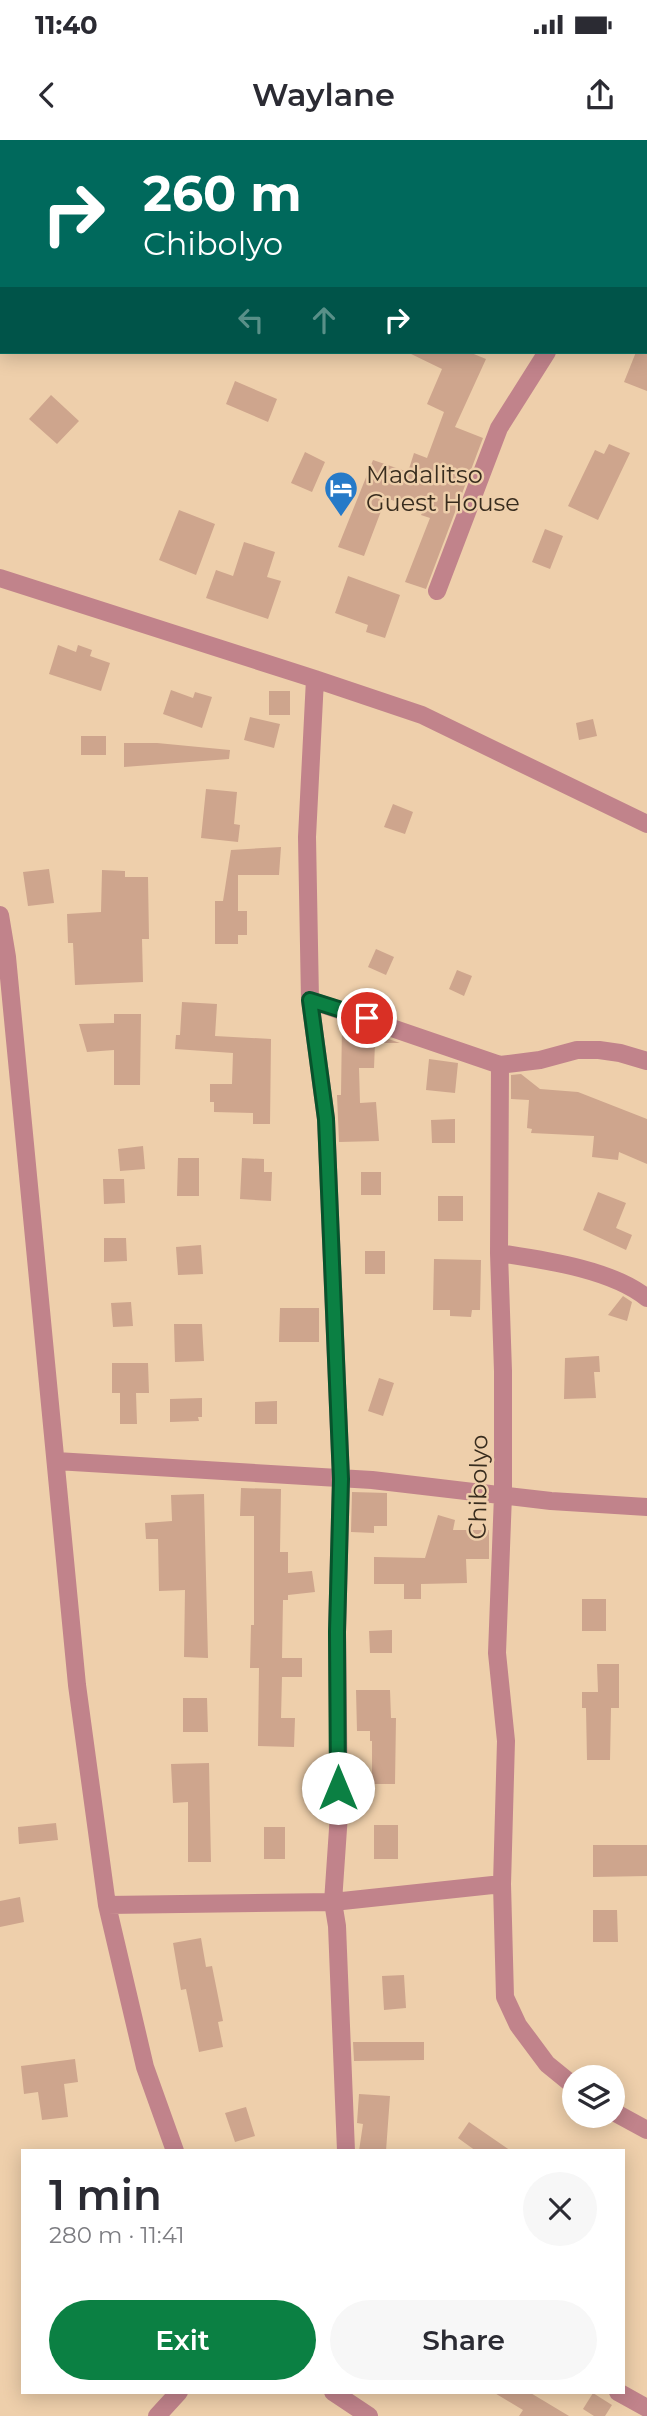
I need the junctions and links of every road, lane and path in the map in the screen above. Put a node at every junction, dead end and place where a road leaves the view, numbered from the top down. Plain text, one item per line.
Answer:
1 (546, 354) edge
2 (0, 578) edge
3 (437, 591) dead end
4 (315, 678) junction
5 (647, 824) edge
6 (0, 915) edge
7 (310, 1000) junction
8 (647, 1061) edge
9 (500, 1066) junction
10 (499, 1253) junction
11 (647, 1298) edge
12 (56, 1461) junction
13 (341, 1479) junction
14 (503, 1495) junction
15 (647, 1507) edge
16 (502, 1884) junction
17 (334, 1902) junction
18 (107, 1905) junction
19 (562, 2076) edge
20 (625, 2118) edge
21 (647, 2130) edge
22 (174, 2149) edge
23 (346, 2149) edge
24 (177, 2394) edge
25 (336, 2394) edge
26 (622, 2394) edge
27 (647, 2408) edge
28 (157, 2416) edge
29 (369, 2416) edge

1 - 3 street
2 - 4 street
4 - 5 street
4 - 7 street
6 - 12 street
7 - 9 street
7 - 13 street
8 - 9 street
9 - 10 street, Chibolyo
10 - 11 street
10 - 14 street, Chibolyo
12 - 13 street
12 - 18 street
13 - 14 street
13 - 17 street
14 - 15 street
14 - 16 street, Chibolyo
16 - 17 street
16 - 19 street, Chibolyo
17 - 18 street
17 - 23 street
18 - 22 street
20 - 21 street
24 - 28 street
25 - 29 street
26 - 27 street

